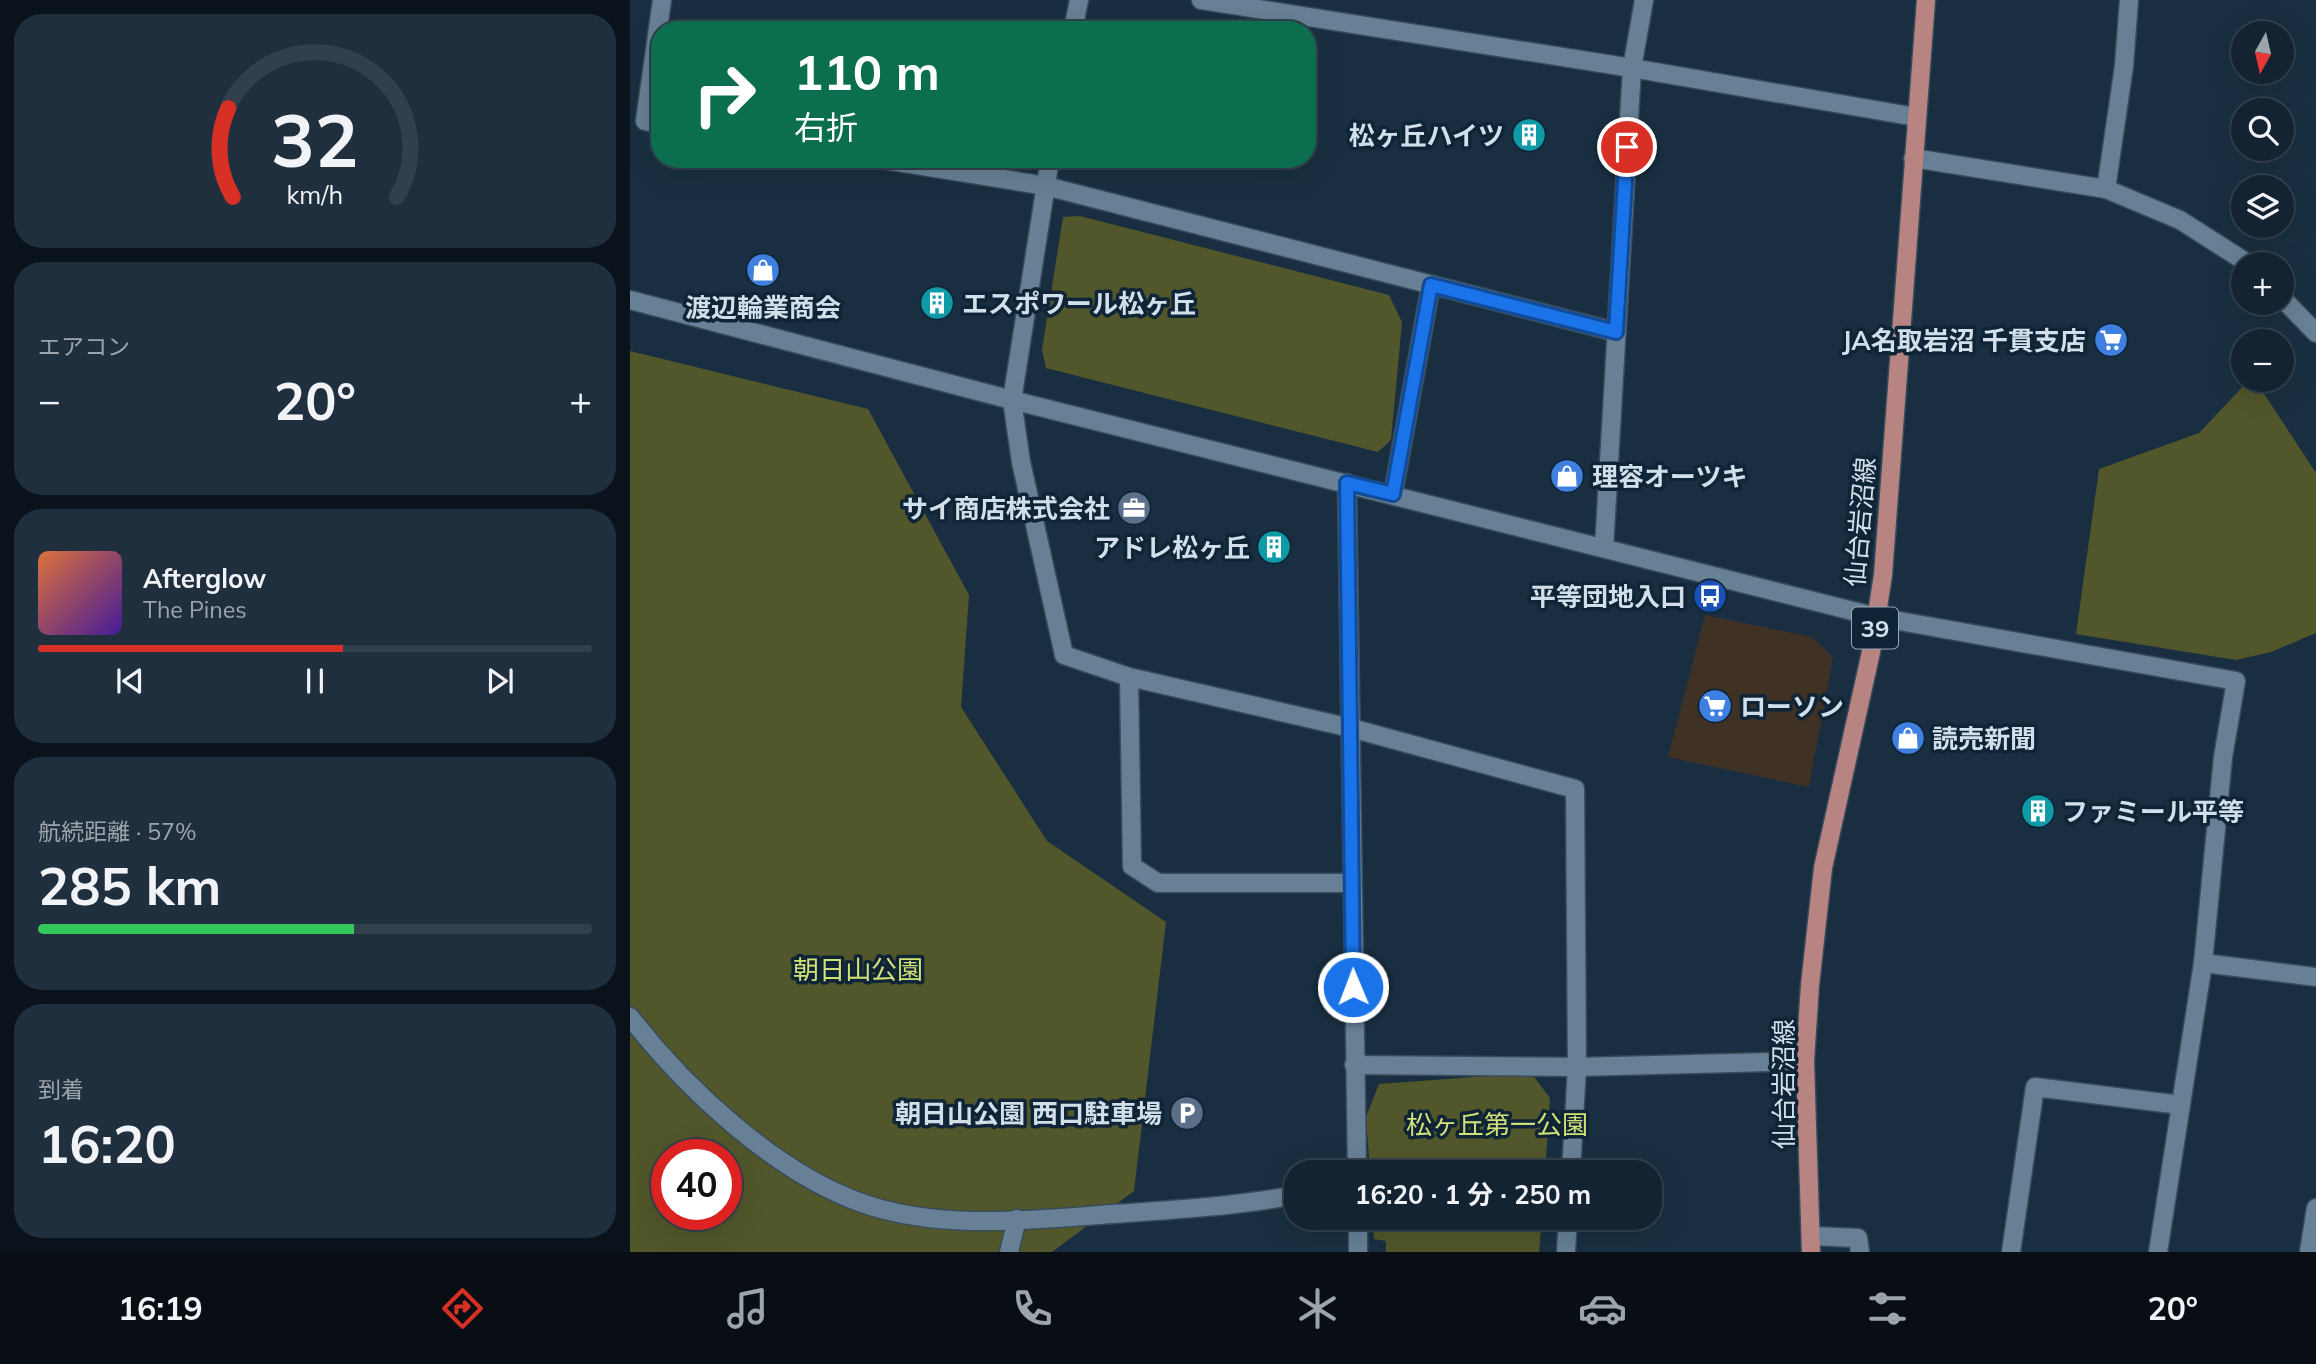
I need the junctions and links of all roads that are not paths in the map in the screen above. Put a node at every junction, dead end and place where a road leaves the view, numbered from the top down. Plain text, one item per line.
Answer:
1 (662, 0) edge
2 (1079, 0) edge
3 (1201, 0) edge
4 (1644, 0) edge
5 (1926, 0) edge
6 (2129, 0) edge
7 (659, 21) edge
8 (1075, 21) edge
9 (1632, 68) junction
10 (651, 78) edge
11 (1916, 117) junction
12 (651, 122) edge
13 (1913, 158) junction
14 (935, 168) edge
15 (1049, 168) edge
16 (1046, 186) junction
17 (2106, 189) junction
18 (2231, 253) edge
19 (1431, 285) junction
20 (630, 300) edge
21 (2294, 310) edge
22 (1616, 332) junction
23 (2316, 333) edge
24 (1012, 400) junction
25 (1347, 483) junction
26 (1393, 494) junction
27 (1604, 548) junction
28 (1877, 617) junction
29 (1129, 677) junction
30 (1351, 728) junction
31 (1351, 883) junction
32 (2203, 963) junction
33 (2316, 977) edge
34 (630, 1017) edge
35 (1805, 1061) junction
36 (1354, 1065) junction
37 (1577, 1067) junction
38 (2181, 1105) junction
39 (1357, 1160) edge
40 (1572, 1160) edge
41 (1284, 1197) edge
42 (2316, 1208) edge
43 (1017, 1219) junction
44 (1358, 1230) edge
45 (1567, 1230) edge
46 (1811, 1244) edge
47 (1009, 1252) edge
48 (1358, 1252) edge
49 (1566, 1252) edge
50 (1860, 1252) edge
51 (2011, 1252) edge
52 (2158, 1252) edge
53 (2309, 1252) edge

1 - 7 street
2 - 8 street
3 - 9 street
4 - 9 street
5 - 11 main road, 仙台岩沼線 / 39
6 - 17 street
9 - 11 street
9 - 22 street
10 - 12 street
11 - 13 main road, 仙台岩沼線 / 39
13 - 17 street
13 - 28 main road, 仙台岩沼線 / 39
14 - 16 street
15 - 16 street
16 - 19 street
16 - 24 street
17 - 18 street
19 - 22 street
19 - 26 street
20 - 24 street
21 - 23 street
22 - 27 street
24 - 25 street
24 - 29 street
25 - 26 street
25 - 30 street
26 - 27 street
27 - 28 street
28 - 32 street
28 - 35 main road, 仙台岩沼線 / 39
29 - 30 street
29 - 31 street
30 - 31 street
30 - 37 street
31 - 36 street
32 - 33 street
32 - 38 street
34 - 43 street
35 - 37 street
35 - 46 main road, 仙台岩沼線 / 39
36 - 37 street
36 - 39 street
37 - 40 street
38 - 51 street
38 - 52 street
41 - 43 street
42 - 53 street
43 - 47 street
44 - 48 street
45 - 49 street
46 - 50 street

